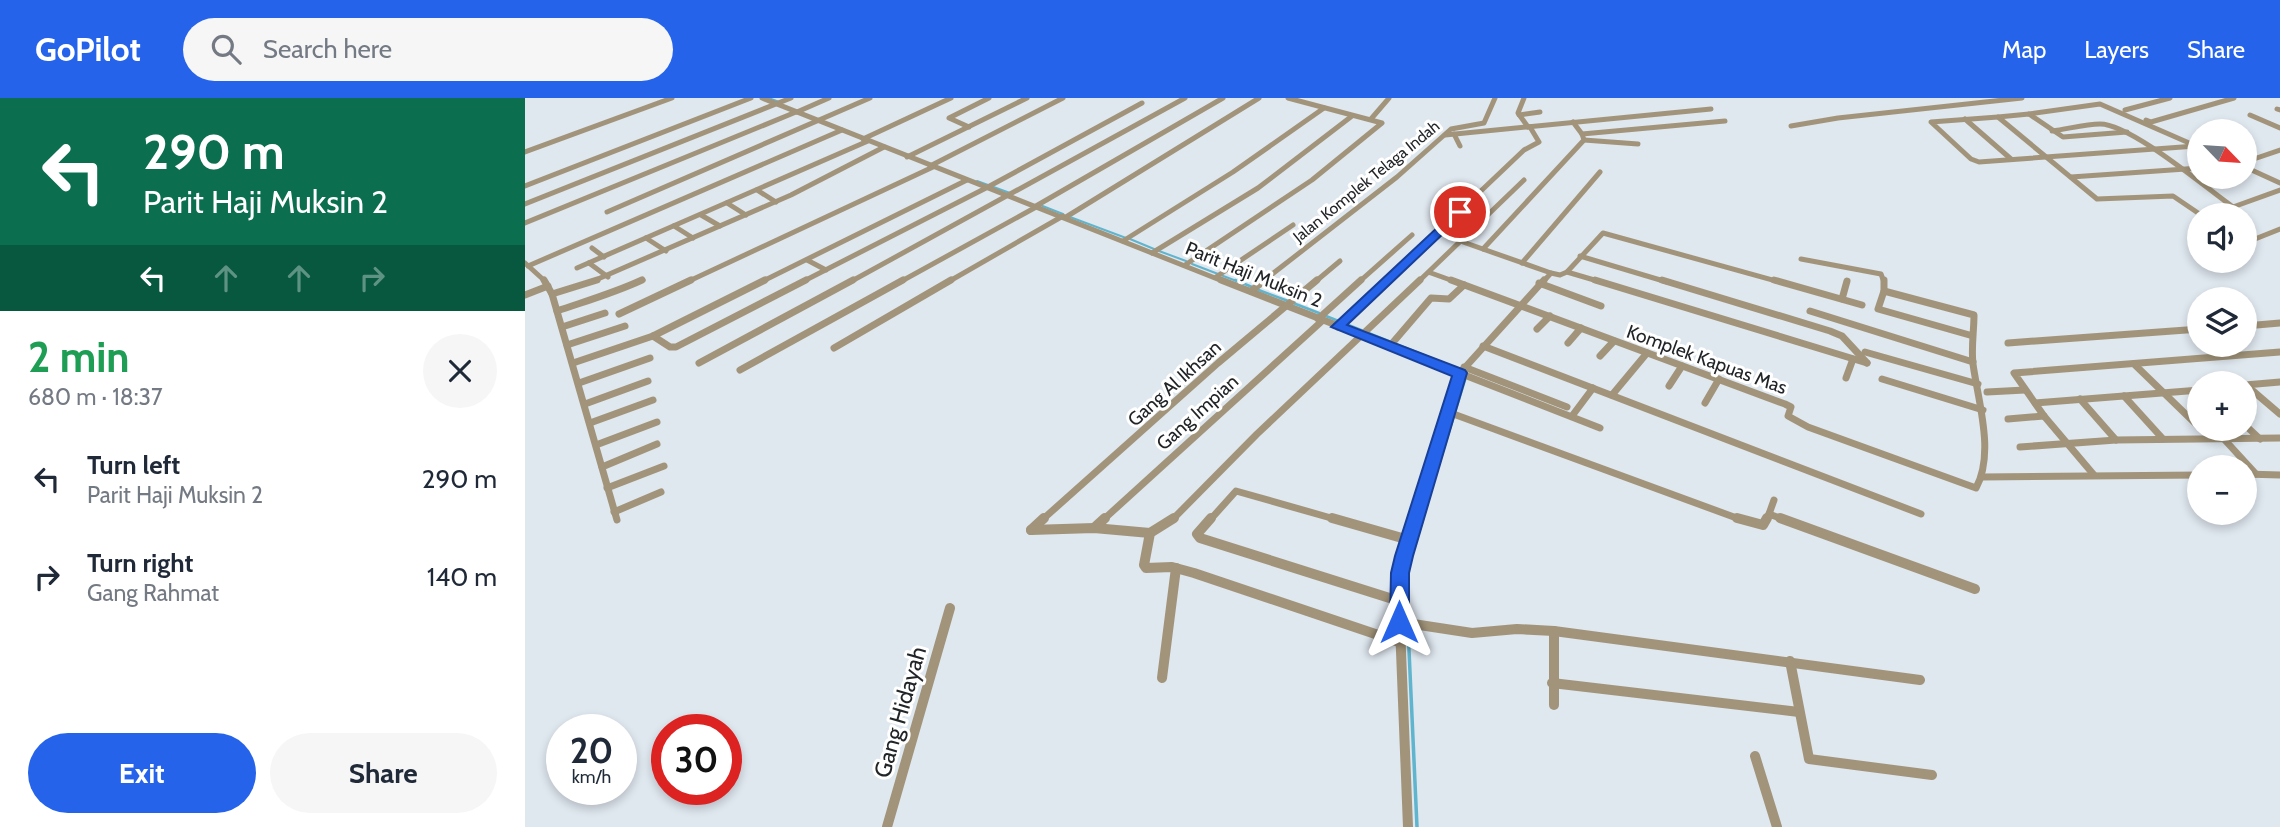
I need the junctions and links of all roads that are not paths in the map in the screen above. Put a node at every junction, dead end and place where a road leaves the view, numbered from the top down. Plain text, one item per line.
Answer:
1 (672, 98) edge
2 (751, 98) edge
3 (762, 98) edge
4 (792, 98) edge
5 (829, 98) edge
6 (870, 98) edge
7 (951, 98) edge
8 (989, 98) edge
9 (1027, 98) edge
10 (1063, 98) edge
11 (1185, 98) edge
12 (1223, 98) edge
13 (1259, 98) edge
14 (1288, 98) edge
15 (1389, 98) edge
16 (1495, 98) edge
17 (1524, 98) edge
18 (2022, 98) edge
19 (2170, 98) edge
20 (2234, 98) edge
21 (1142, 103) dead end
22 (778, 104) junction
23 (1324, 108) junction
24 (1711, 109) dead end
25 (797, 112) junction
26 (1540, 112) dead end
27 (1677, 112) junction
28 (2029, 114) junction
29 (1519, 115) junction
30 (2250, 115) dead end
31 (1352, 116) junction
32 (1998, 117) junction
33 (1371, 119) junction
34 (1965, 119) junction
35 (822, 120) junction
36 (1725, 121) dead end
37 (1573, 122) junction
38 (1687, 124) junction
39 (1791, 125) dead end
40 (969, 127) junction
41 (1529, 127) junction
42 (2280, 128) edge
43 (1506, 129) junction
44 (842, 130) junction
45 (1479, 131) junction
46 (1454, 134) junction
47 (1444, 135) junction
48 (1509, 136) dead end
49 (1583, 137) junction
50 (865, 140) junction
51 (1484, 141) dead end
52 (2187, 141) edge
53 (1638, 144) dead end
54 (1460, 146) dead end
55 (884, 147) junction
56 (2187, 147) edge
57 (2280, 148) edge
58 (2152, 149) junction
59 (525, 152) edge
60 (907, 157) junction
61 (2046, 157) junction
62 (2257, 157) edge
63 (2011, 159) junction
64 (931, 167) junction
65 (2257, 169) edge
66 (2187, 170) edge
67 (2181, 171) junction
68 (1600, 172) dead end
69 (783, 178) junction
70 (2072, 178) junction
71 (967, 180) junction
72 (1524, 180) dead end
73 (2280, 183) edge
74 (525, 186) edge
75 (802, 187) junction
76 (986, 188) junction
77 (757, 190) junction
78 (2280, 190) edge
79 (1011, 196) junction
80 (776, 202) junction
81 (727, 203) junction
82 (2229, 203) edge
83 (2242, 203) edge
84 (525, 204) edge
85 (2187, 205) edge
86 (1037, 206) junction
87 (607, 212) dead end
88 (701, 215) junction
89 (746, 215) junction
90 (1065, 217) junction
91 (525, 223) edge
92 (1293, 225) dead end
93 (674, 226) junction
94 (720, 226) junction
95 (2280, 229) edge
96 (1412, 235) dead end
97 (646, 238) junction
98 (693, 238) junction
99 (2257, 238) edge
100 (1123, 241) junction
101 (1463, 242) junction
102 (591, 248) dead end
103 (1483, 249) junction
104 (666, 251) junction
105 (1152, 253) junction
106 (1580, 256) junction
107 (604, 257) junction
108 (1801, 259) dead end
109 (807, 260) junction
110 (1340, 261) dead end
111 (590, 263) junction
112 (1522, 263) junction
113 (527, 265) edge
114 (1185, 265) junction
115 (577, 268) dead end
116 (826, 270) junction
117 (1431, 272) junction
118 (1567, 272) junction
119 (537, 273) junction
120 (1551, 273) junction
121 (608, 277) junction
122 (1216, 277) junction
123 (525, 278) edge
124 (643, 280) dead end
125 (1847, 281) dead end
126 (1539, 283) junction
127 (1464, 285) junction
128 (1254, 289) junction
129 (550, 290) junction
130 (1884, 291) junction
131 (525, 295) edge
132 (1842, 299) junction
133 (1519, 305) junction
134 (1862, 305) dead end
135 (1286, 306) junction
136 (1601, 306) dead end
137 (557, 311) junction
138 (1810, 311) dead end
139 (605, 313) dead end
140 (618, 314) dead end
141 (1550, 316) junction
142 (1320, 320) junction
143 (2280, 323) edge
144 (2257, 325) edge
145 (625, 326) dead end
146 (562, 327) junction
147 (1338, 327) junction
148 (1581, 328) junction
149 (1537, 329) dead end
150 (2187, 330) edge
151 (653, 336) junction
152 (1973, 336) junction
153 (1363, 337) junction
154 (1614, 341) junction
155 (1568, 343) dead end
156 (2008, 343) dead end
157 (1392, 344) junction
158 (567, 345) junction
159 (1483, 346) junction
160 (2259, 346) dead end
161 (834, 348) dead end
162 (1865, 352) dead end
163 (2280, 352) edge
164 (1647, 353) junction
165 (2266, 353) junction
166 (1600, 356) dead end
167 (650, 358) dead end
168 (1853, 359) junction
169 (1973, 362) junction
170 (573, 363) junction
171 (699, 363) dead end
172 (2134, 364) junction
173 (1682, 366) junction
174 (740, 370) dead end
175 (1462, 370) junction
176 (1846, 378) dead end
177 (1719, 379) junction
178 (1882, 379) dead end
179 (648, 381) dead end
180 (2280, 382) edge
181 (579, 383) junction
182 (1978, 384) junction
183 (2257, 384) edge
184 (1668, 386) dead end
185 (1593, 388) junction
186 (2025, 390) junction
187 (2187, 391) edge
188 (1987, 392) dead end
189 (2165, 393) junction
190 (2257, 394) edge
191 (1612, 395) junction
192 (2124, 396) junction
193 (2080, 399) junction
194 (653, 400) dead end
195 (1705, 403) dead end
196 (2035, 403) junction
197 (585, 404) junction
198 (1567, 407) dead end
199 (1983, 410) junction
200 (1448, 412) junction
201 (2280, 414) edge
202 (2187, 415) edge
203 (1572, 416) junction
204 (2044, 416) junction
205 (2008, 419) dead end
206 (657, 422) dead end
207 (590, 424) junction
208 (1600, 428) dead end
209 (2257, 436) edge
210 (2187, 438) edge
211 (2280, 438) edge
212 (2163, 439) junction
213 (2257, 439) edge
214 (2260, 439) junction
215 (2116, 440) junction
216 (2226, 441) edge
217 (2065, 442) junction
218 (657, 444) dead end
219 (596, 445) junction
220 (2020, 447) dead end
221 (2239, 455) edge
222 (664, 466) dead end
223 (602, 467) junction
224 (2257, 474) edge
225 (2094, 475) junction
226 (2187, 475) edge
227 (2280, 475) edge
228 (1982, 477) junction
229 (607, 488) junction
230 (661, 492) dead end
231 (1774, 500) dead end
232 (1769, 513) junction
233 (1921, 514) dead end
234 (1094, 528) junction
235 (1150, 533) junction
236 (1409, 540) junction
237 (1176, 569) junction
238 (1975, 589) dead end
239 (1399, 601) junction
240 (950, 608) dead end
241 (1399, 622) junction
242 (1554, 631) junction
243 (1399, 642) junction
244 (1790, 661) junction
245 (1161, 678) dead end
246 (1920, 680) dead end
247 (1552, 683) junction
248 (1554, 705) dead end
249 (1800, 712) junction
250 (1755, 756) dead end
251 (1931, 775) dead end
252 (887, 827) edge
253 (1408, 827) edge
254 (1777, 827) edge

1 - 59 street
2 - 74 street
3 - 22 street, Parit Haji Muksin 2
4 - 22 street
5 - 25 street
6 - 35 street
7 - 50 street
8 - 40 street
9 - 40 street
10 - 64 street
11 - 79 street
12 - 86 street
13 - 90 street
14 - 23 street
15 - 33 street
16 - 47 street, Jalan Komplek Telaga Indah
17 - 29 street
18 - 39 street
19 - 20 street
21 - 76 street
22 - 25 street, Parit Haji Muksin 2
22 - 84 street
23 - 31 street
23 - 100 street
24 - 27 street
25 - 35 street, Parit Haji Muksin 2
25 - 91 street
26 - 29 street
27 - 37 street
27 - 38 street
28 - 32 street
28 - 52 street
28 - 58 street
29 - 41 street
30 - 42 street
31 - 33 street
31 - 105 street
32 - 34 street
32 - 61 street
33 - 114 street
34 - 63 street
34 - 63 street
35 - 44 street, Parit Haji Muksin 2
35 - 87 street
36 - 38 street
37 - 41 street
37 - 49 street
38 - 49 street
40 - 60 street
41 - 43 street
41 - 147 street
43 - 45 street
43 - 48 street
44 - 50 street, Parit Haji Muksin 2
44 - 113 street
45 - 46 street
45 - 51 street
46 - 47 street
46 - 54 street
47 - 128 street, Jalan Komplek Telaga Indah
49 - 53 street
49 - 103 street
50 - 55 street, Parit Haji Muksin 2
50 - 69 street
55 - 60 street, Parit Haji Muksin 2
55 - 75 street
56 - 58 street
57 - 62 street
58 - 61 street
58 - 67 street
60 - 64 street, Parit Haji Muksin 2
61 - 63 street
61 - 70 street
64 - 71 street, Parit Haji Muksin 2
64 - 140 street
65 - 73 street
66 - 67 street
67 - 70 street
67 - 82 street
68 - 112 street
69 - 75 street
69 - 77 street
70 - 85 street
71 - 76 street, Parit Haji Muksin 2
71 - 109 street
72 - 101 street
75 - 80 street
76 - 79 street, Parit Haji Muksin 2
76 - 116 street
77 - 80 street
77 - 81 street
78 - 83 street
79 - 86 street, Parit Haji Muksin 2
79 - 171 street
80 - 89 street
81 - 88 street
81 - 89 street
86 - 90 street, Parit Haji Muksin 2
86 - 174 street
88 - 93 street
88 - 94 street
89 - 94 street
90 - 100 street, Parit Haji Muksin 2
90 - 161 street
92 - 122 street
93 - 97 street
93 - 98 street
94 - 98 street
95 - 99 street
96 - 142 street, Gang Impian
97 - 104 street
97 - 107 street
98 - 104 street
100 - 105 street, Parit Haji Muksin 2
101 - 103 street
101 - 117 street
102 - 107 street
103 - 112 street
104 - 121 street
105 - 114 street, Parit Haji Muksin 2
106 - 118 street
106 - 132 street
106 - 168 street
107 - 111 street
108 - 130 street
109 - 116 street
109 - 151 street
110 - 135 street, Gang Al Ikhsan
111 - 115 street
111 - 121 street
112 - 120 street
113 - 119 street
114 - 122 street, Parit Haji Muksin 2
116 - 151 street
117 - 127 street, Komplek Kapuas Mas
117 - 153 street
118 - 120 street
118 - 168 street
119 - 123 street
119 - 129 street
120 - 126 street
121 - 129 street
122 - 128 street, Parit Haji Muksin 2
124 - 137 street
125 - 132 street
126 - 133 street
126 - 136 street
127 - 133 street, Komplek Kapuas Mas
127 - 157 street
128 - 135 street, Parit Haji Muksin 2
129 - 131 street
129 - 137 street
130 - 152 street
130 - 152 street
132 - 134 street
133 - 141 street, Komplek Kapuas Mas
133 - 159 street
135 - 142 street, Parit Haji Muksin 2
135 - 234 street, Gang Al Ikhsan
137 - 146 street
138 - 169 street
139 - 146 street
141 - 148 street, Komplek Kapuas Mas
141 - 149 street
142 - 147 street, Parit Haji Muksin 2
142 - 234 street, Gang Impian
143 - 144 street
145 - 158 street
146 - 158 street
147 - 153 street, Parit Haji Muksin 2
148 - 154 street, Komplek Kapuas Mas
148 - 155 street
150 - 156 street
151 - 170 street
152 - 169 street
153 - 157 street, Parit Haji Muksin 2
153 - 235 street
154 - 164 street, Komplek Kapuas Mas
154 - 166 street
157 - 175 street, Parit Haji Muksin 2
158 - 170 street
159 - 175 street
159 - 185 street
160 - 165 street
162 - 182 street
163 - 165 street
164 - 173 street, Komplek Kapuas Mas
164 - 191 street
165 - 172 street
167 - 181 street
168 - 176 street
169 - 182 street
170 - 181 street
172 - 186 street
172 - 189 street
173 - 177 street, Komplek Kapuas Mas
173 - 184 street
175 - 198 street
175 - 200 street
175 - 203 street
177 - 195 street
177 - 228 street, Komplek Kapuas Mas
178 - 199 street
179 - 197 street
180 - 183 street
181 - 197 street
182 - 199 street
185 - 191 street
185 - 203 street
186 - 188 street
186 - 196 street
187 - 189 street
189 - 192 street
189 - 202 street
190 - 201 street
191 - 233 street
192 - 193 street
192 - 212 street
193 - 196 street
193 - 215 street
194 - 207 street
196 - 204 street
197 - 207 street
199 - 228 street
200 - 232 street
200 - 236 street
203 - 208 street
204 - 205 street
204 - 217 street
206 - 219 street
207 - 219 street
209 - 214 street
210 - 212 street
211 - 214 street
212 - 215 street
213 - 214 street
215 - 217 street
216 - 221 street
217 - 220 street
217 - 225 street
218 - 223 street
219 - 223 street
222 - 229 street
223 - 229 street
224 - 227 street
225 - 226 street
225 - 228 street
229 - 230 street
231 - 232 street
232 - 238 street
234 - 235 street
235 - 237 street
236 - 239 street
236 - 239 street
237 - 243 street
237 - 245 street
239 - 241 street
240 - 252 street, Gang Hidayah
241 - 242 street
241 - 243 street
242 - 244 street
242 - 247 street
243 - 253 street
244 - 246 street
244 - 249 street
247 - 248 street
247 - 249 street
249 - 251 street
250 - 254 street

